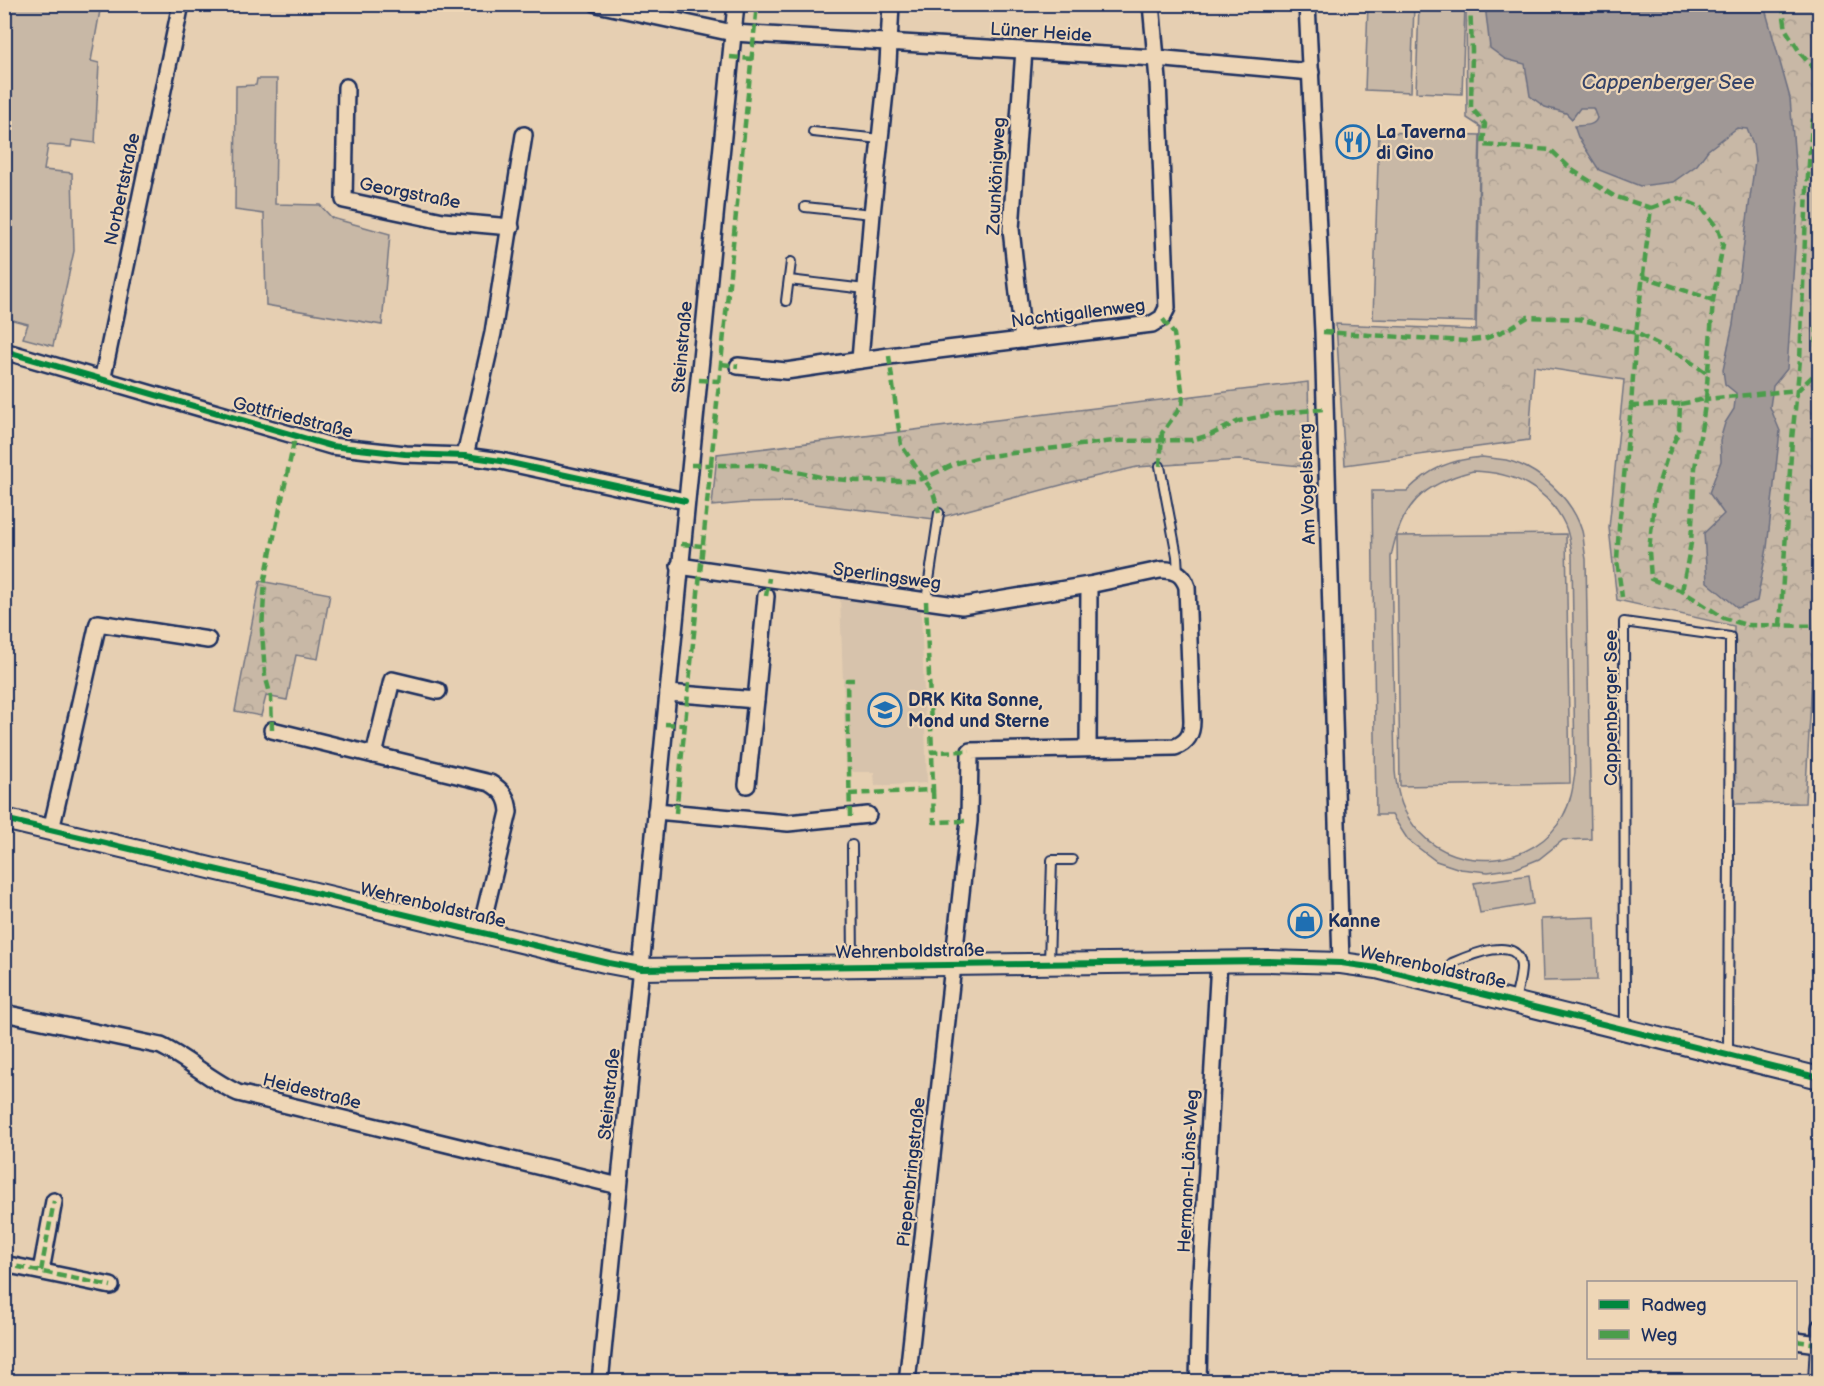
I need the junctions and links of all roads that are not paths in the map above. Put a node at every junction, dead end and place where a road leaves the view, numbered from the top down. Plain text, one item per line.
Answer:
1 (181, 4) edge
2 (597, 4) edge
3 (736, 4) edge
4 (891, 4) edge
5 (1150, 4) edge
6 (1307, 4) edge
7 (733, 33) junction
8 (888, 42) junction
9 (1024, 50) junction
10 (1155, 58) junction
11 (1311, 72) junction
12 (346, 87) dead end
13 (813, 132) dead end
14 (524, 135) dead end
15 (880, 139) junction
16 (805, 207) dead end
17 (872, 214) junction
18 (511, 227) junction
19 (791, 261) dead end
20 (789, 280) junction
21 (866, 289) junction
22 (786, 301) dead end
23 (1023, 340) junction
24 (4, 351) edge
25 (860, 360) junction
26 (738, 366) dead end
27 (102, 381) junction
28 (465, 456) junction
29 (1160, 466) dead end
30 (685, 501) junction
31 (939, 513) dead end
32 (679, 566) junction
33 (1178, 573) junction
34 (1089, 585) junction
35 (766, 596) dead end
36 (926, 601) junction
37 (208, 640) dead end
38 (438, 691) dead end
39 (668, 693) junction
40 (756, 700) junction
41 (272, 730) dead end
42 (1088, 748) junction
43 (374, 755) junction
44 (747, 785) dead end
45 (656, 811) junction
46 (868, 815) dead end
47 (4, 819) edge
48 (51, 830) junction
49 (852, 845) dead end
50 (1072, 860) dead end
51 (480, 932) junction
52 (1219, 962) junction
53 (1341, 963) junction
54 (1049, 964) junction
55 (953, 966) junction
56 (853, 967) junction
57 (641, 969) junction
58 (1443, 983) junction
59 (1515, 1001) junction
60 (4, 1013) edge
61 (1625, 1029) junction
62 (1728, 1055) junction
63 (1820, 1078) edge
64 (620, 1186) junction
65 (54, 1201) dead end
66 (4, 1264) edge
67 (41, 1271) junction
68 (111, 1286) dead end
69 (1820, 1327) edge
70 (1797, 1341) edge
71 (1818, 1344) edge
72 (600, 1382) edge
73 (907, 1382) edge
74 (1198, 1382) edge
75 (1813, 1382) edge

1 - 27 street, Norbertstraße
2 - 7 street, Lüner Heide
3 - 7 street, Steinstraße
4 - 8 street
5 - 10 street
6 - 11 street, Am Vogelsberg
7 - 8 street, Lüner Heide
7 - 30 street, Steinstraße
8 - 9 street, Lüner Heide
8 - 15 street
9 - 10 street, Lüner Heide
9 - 23 street, Zaunkönigweg
10 - 11 street, Lüner Heide
10 - 23 street, Nachtigallenweg
11 - 53 street, Am Vogelsberg
12 - 18 street, Georgstraße
13 - 15 lane
14 - 18 street
15 - 17 street
16 - 17 lane
17 - 21 street
18 - 28 street
19 - 20 lane
20 - 21 lane
20 - 22 lane
21 - 25 street
23 - 25 street, Nachtigallenweg
24 - 27 street, Gottfriedstraße
25 - 26 street, Nachtigallenweg
27 - 28 street, Gottfriedstraße
28 - 30 street, Gottfriedstraße
29 - 33 lane
30 - 32 street, Steinstraße
31 - 36 lane
32 - 36 street, Sperlingsweg
32 - 39 street, Steinstraße
33 - 34 street, Sperlingsweg
33 - 42 street
34 - 36 street, Sperlingsweg
34 - 42 street
35 - 40 street
37 - 48 street
38 - 43 street
39 - 40 street
39 - 45 street, Steinstraße
40 - 44 street
41 - 43 street
42 - 55 street
43 - 51 street
45 - 46 street
45 - 57 street, Steinstraße
47 - 48 street, Wehrenboldstraße
48 - 51 street, Wehrenboldstraße
49 - 56 lane
50 - 54 lane
51 - 57 street, Wehrenboldstraße
52 - 53 street, Wehrenboldstraße
52 - 54 street, Wehrenboldstraße
52 - 74 street, Hermann-Löns-Weg
53 - 58 street, Wehrenboldstraße
54 - 55 street, Wehrenboldstraße
55 - 56 street, Wehrenboldstraße
55 - 73 street, Piepenbringstraße
56 - 57 street, Wehrenboldstraße
57 - 64 street, Steinstraße
58 - 59 street, Wehrenboldstraße
58 - 59 lane
59 - 61 street, Wehrenboldstraße
60 - 64 street, Heidestraße
61 - 62 street, Wehrenboldstraße
61 - 62 lane, Cappenberger See
62 - 63 street, Wehrenboldstraße
64 - 72 street, Steinstraße
65 - 67 street
66 - 67 street
67 - 68 street
69 - 71 street
70 - 71 street
71 - 75 lane

